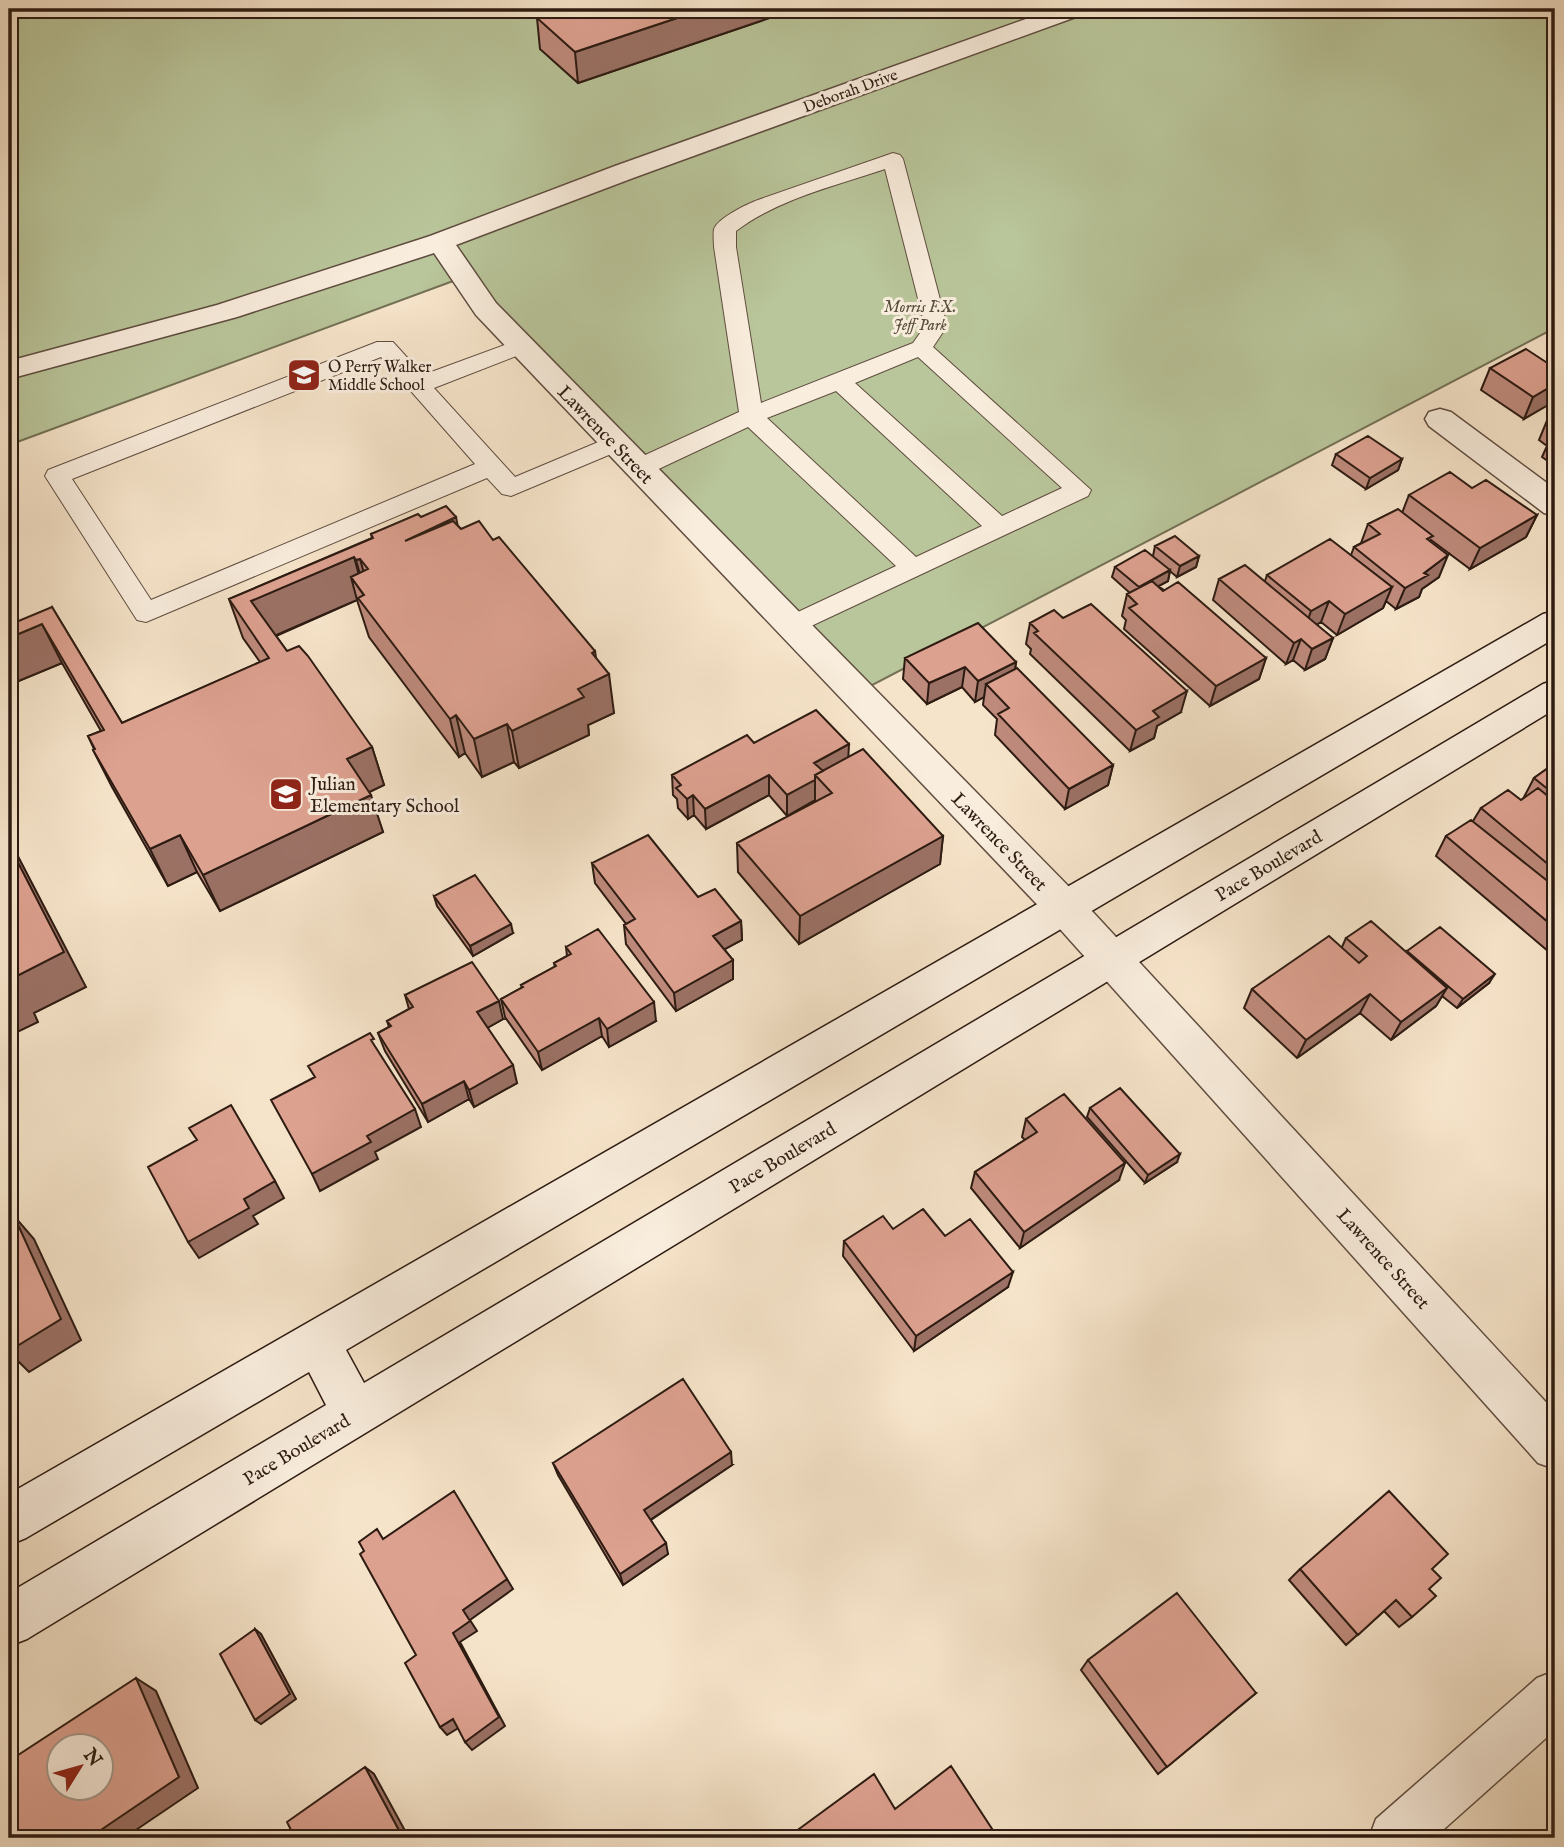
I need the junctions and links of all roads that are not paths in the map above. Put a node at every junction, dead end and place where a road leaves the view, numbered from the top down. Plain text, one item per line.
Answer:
1 (1076, 9) edge
2 (440, 242) junction
3 (521, 346) junction
4 (921, 348) junction
5 (9, 370) edge
6 (839, 381) junction
7 (418, 385) junction
8 (751, 416) junction
9 (1440, 419) dead end
10 (627, 455) junction
11 (491, 467) junction
12 (1555, 505) edge
13 (999, 528) junction
14 (914, 569) junction
15 (1555, 623) edge
16 (792, 626) junction
17 (1555, 693) edge
18 (1065, 908) junction
19 (1112, 959) junction
20 (317, 1342) junction
21 (355, 1413) junction
22 (1555, 1446) edge
23 (9, 1521) edge
24 (9, 1621) edge
25 (1555, 1696) edge
26 (1395, 1838) edge

1 - 2 street, Deborah Drive
2 - 3 street, Lawrence Street
2 - 5 street
3 - 7 lane
3 - 10 street, Lawrence Street
4 - 6 lane
4 - 8 lane
4 - 13 lane
6 - 8 lane
6 - 13 lane
7 - 11 lane
7 - 11 lane
8 - 10 lane
8 - 14 lane
9 - 12 street
10 - 11 lane
10 - 16 street, Lawrence Street
13 - 14 lane
14 - 16 lane
15 - 18 street
16 - 18 street, Lawrence Street
17 - 19 street, Pace Boulevard
18 - 19 street, Lawrence Street
18 - 20 street
19 - 21 street, Pace Boulevard
19 - 22 street, Lawrence Street
20 - 21 street
20 - 23 street
21 - 24 street, Pace Boulevard
25 - 26 street

